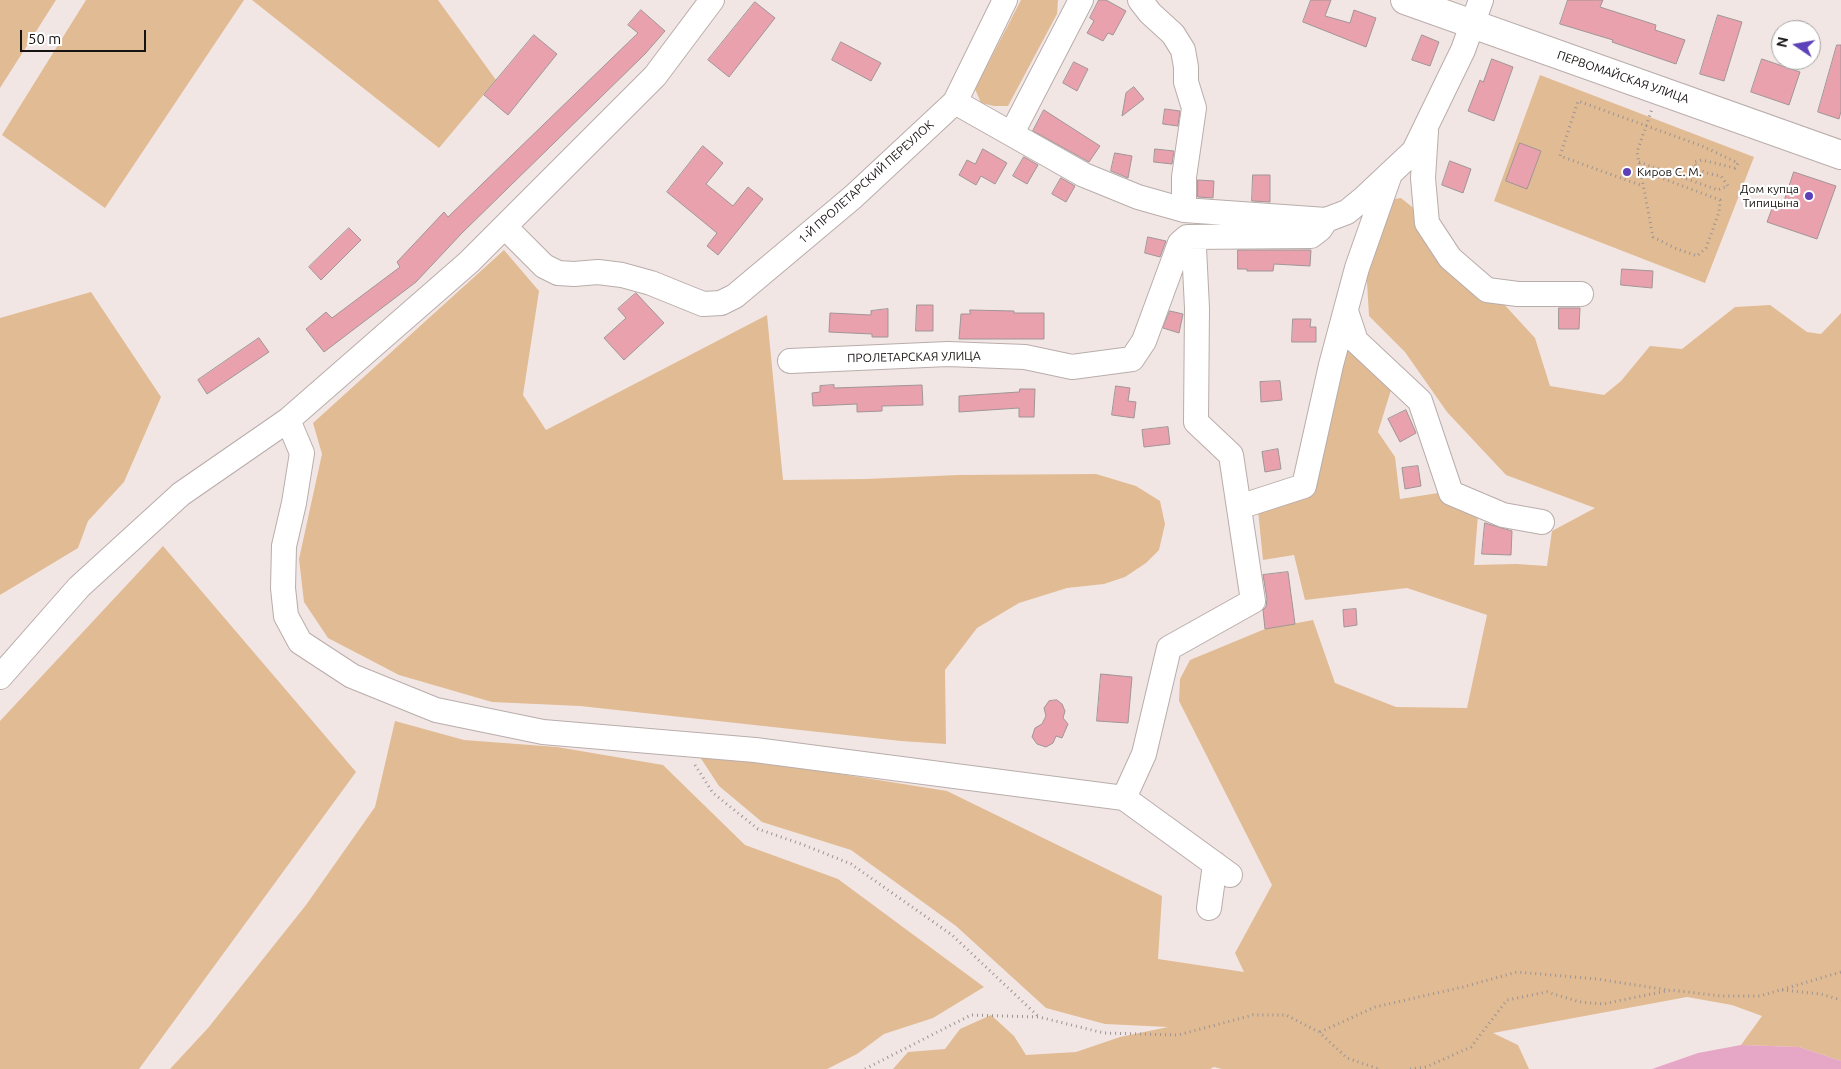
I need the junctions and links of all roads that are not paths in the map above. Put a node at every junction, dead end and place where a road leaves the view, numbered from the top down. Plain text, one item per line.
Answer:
1 (712, 0) edge
2 (1004, 0) edge
3 (1081, 0) edge
4 (1140, 0) edge
5 (1405, 0) edge
6 (1476, 12) edge
7 (955, 102) junction
8 (1426, 125) junction
9 (1012, 134) junction
10 (1841, 155) edge
11 (1391, 172) junction
12 (1184, 210) junction
13 (1326, 220) junction
14 (505, 227) junction
15 (1196, 237) junction
16 (1581, 294) dead end
17 (1346, 311) junction
18 (790, 361) dead end
19 (288, 420) junction
20 (1239, 507) junction
21 (1542, 522) dead end
22 (0, 676) edge
23 (1124, 798) junction
24 (1210, 908) dead end

1 - 14 street
2 - 7 street, 1-Й ПРОЛЕТАРСКИЙ ПЕРЕУЛОК
3 - 9 street
4 - 12 street
5 - 6 main road, ПЕРВОМАЙСКАЯ УЛИЦА
6 - 8 street
6 - 10 main road, ПЕРВОМАЙСКАЯ УЛИЦА
7 - 9 street
7 - 14 street, 1-Й ПРОЛЕТАРСКИЙ ПЕРЕУЛОК
8 - 11 street
8 - 16 street
9 - 12 street
11 - 13 street
11 - 17 street
12 - 13 street
13 - 15 street
14 - 19 street
15 - 18 street, ПРОЛЕТАРСКАЯ УЛИЦА
15 - 20 street
17 - 20 street
17 - 21 street
19 - 22 street
19 - 23 street
20 - 23 street
23 - 24 street

